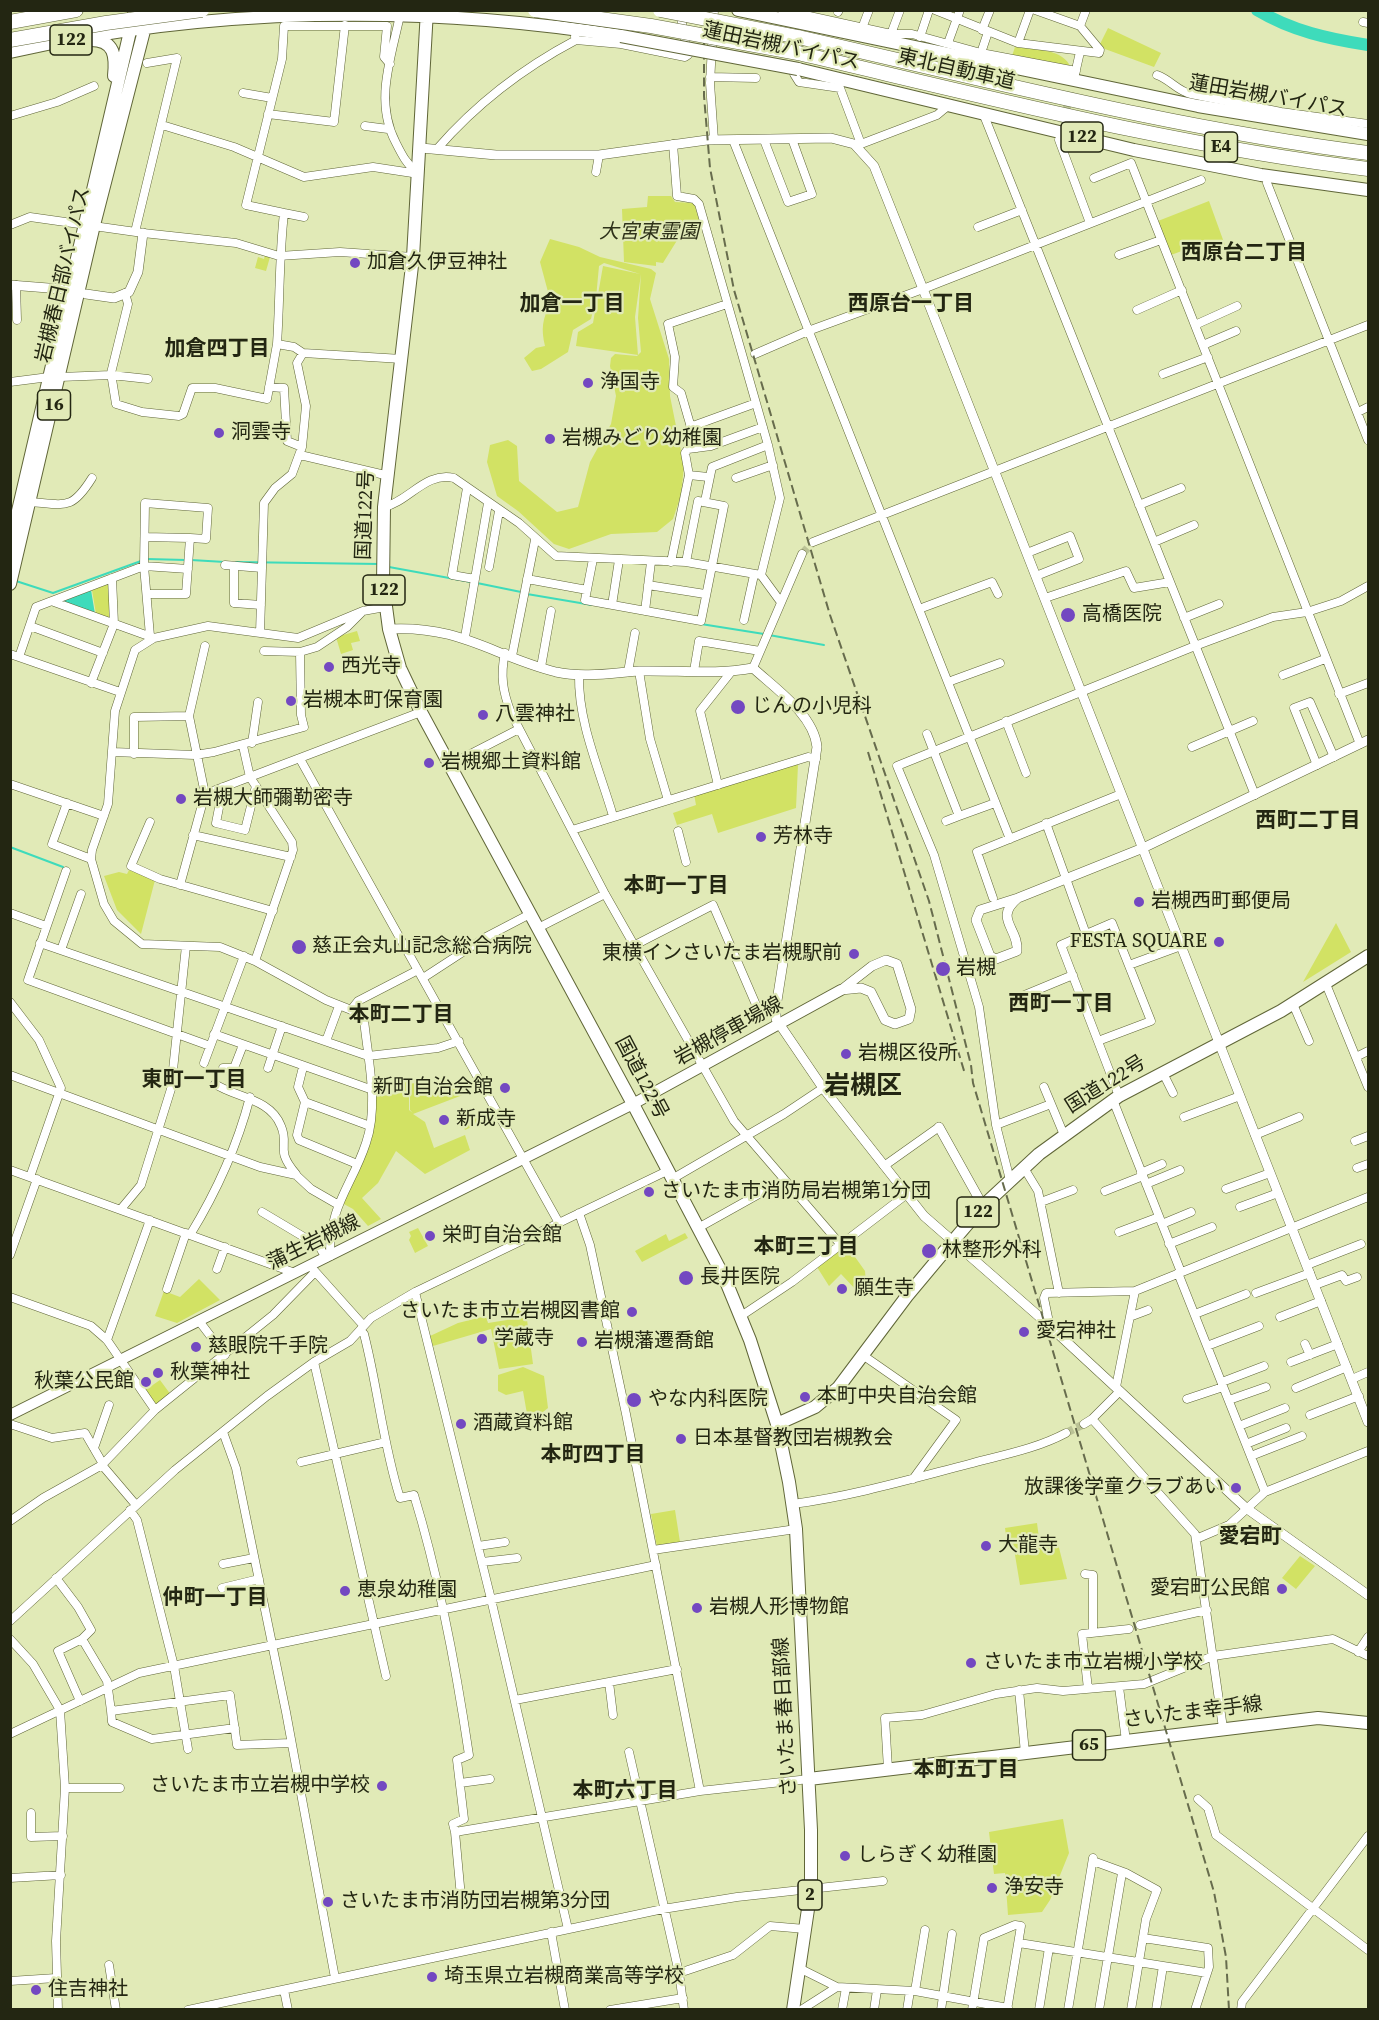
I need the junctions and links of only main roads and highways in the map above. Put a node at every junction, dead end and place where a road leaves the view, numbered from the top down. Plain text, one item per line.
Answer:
1 (31, 10) edge
2 (76, 10) edge
3 (135, 10) edge
4 (149, 10) edge
5 (202, 10) edge
6 (535, 10) edge
7 (660, 10) edge
8 (738, 10) edge
9 (10, 14) edge
10 (427, 14) edge
11 (10, 22) edge
12 (172, 25) junction
13 (145, 28) junction
14 (131, 30) junction
15 (10, 40) edge
16 (28, 48) junction
17 (139, 50) junction
18 (10, 52) edge
19 (110, 122) junction
20 (1368, 134) edge
21 (1368, 153) edge
22 (1368, 169) edge
23 (1368, 190) edge
24 (90, 224) junction
25 (21, 498) edge
26 (11, 539) edge
27 (10, 584) edge
28 (1368, 956) edge
29 (841, 990) road end
30 (633, 1104) junction
31 (10, 1416) edge
32 (777, 1424) junction
33 (1368, 1723) edge
34 (809, 1779) junction
35 (793, 2010) edge

1 - 9 highway
2 - 11 highway
3 - 14 main road, 岩槻春日部バイパス / 16
4 - 13 main road, 岩槻春日部バイパス / 16
5 - 15 highway, bridge
6 - 22 highway, 東北自動車道 / E4, bridge
7 - 21 highway, 東北自動車道 / E4, bridge
8 - 20 main road, 蓮田岩槻バイパス
10 - 12 main road, 122
10 - 23 main road, 蓮田岩槻バイパス / 122, bridge
10 - 30 main road, 国道122号 / 122
12 - 13 main road, 122
12 - 17 main road
13 - 14 main road, 122
13 - 17 main road, 岩槻春日部バイパス / 16
14 - 16 main road, 122
14 - 19 main road, 岩槻春日部バイパス / 16
16 - 18 main road, 122
16 - 19 main road
17 - 24 main road, 岩槻春日部バイパス / 16
19 - 24 main road, 岩槻春日部バイパス / 16
24 - 25 main road, 岩槻春日部バイパス / 16
25 - 26 main road, 岩槻春日部バイパス / 16
25 - 27 main road, 岩槻春日部バイパス / 16
28 - 32 main road, 国道122号 / 122
29 - 30 main road, 岩槻停車場線
30 - 31 main road, 蒲生岩槻線
30 - 32 main road, 国道122号 / 122
32 - 34 main road, さいたま春日部線 / 2
33 - 34 main road, さいたま幸手線 / 65
34 - 35 main road, さいたま春日部線 / 2

